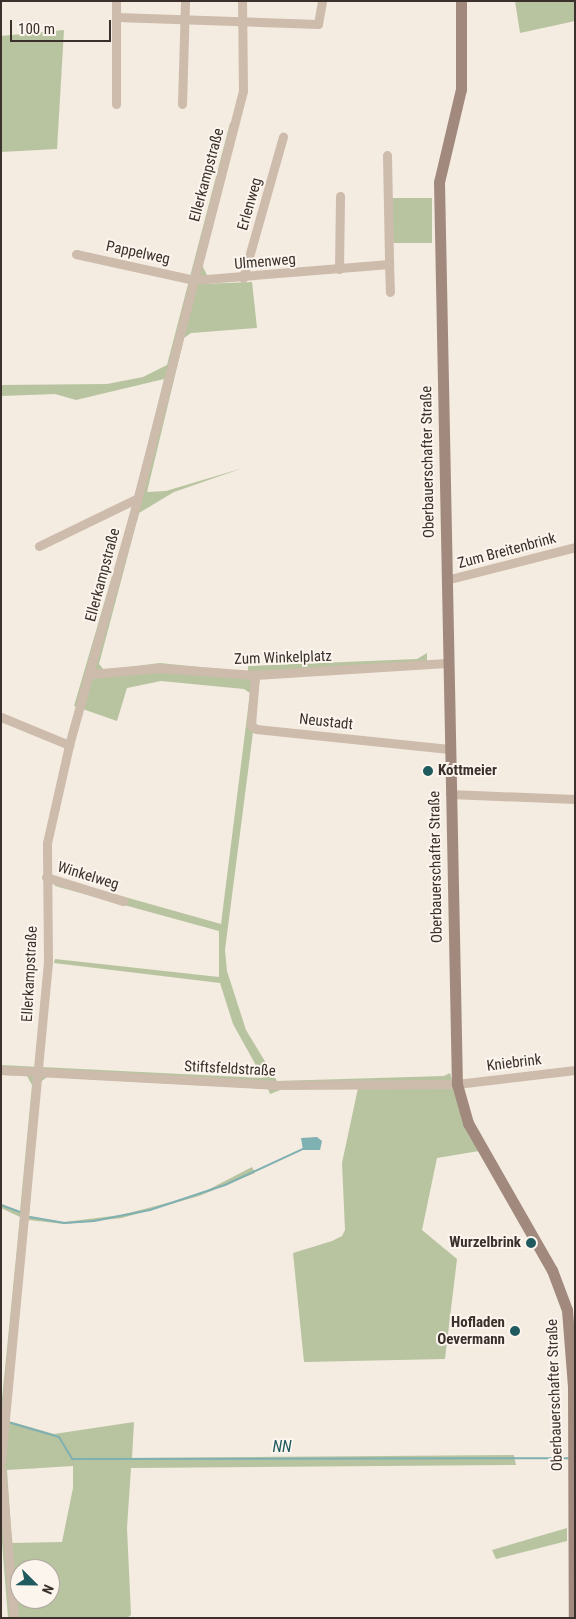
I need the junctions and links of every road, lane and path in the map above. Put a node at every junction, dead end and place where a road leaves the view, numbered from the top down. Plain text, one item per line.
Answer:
1 (116, 1) edge
2 (185, 1) edge
3 (242, 1) edge
4 (322, 1) edge
5 (461, 1) edge
6 (116, 17) junction
7 (186, 17) junction
8 (243, 21) junction
9 (116, 104) dead end
10 (182, 104) dead end
11 (283, 137) dead end
12 (387, 155) dead end
13 (340, 196) dead end
14 (76, 254) dead end
15 (389, 264) junction
16 (339, 269) junction
17 (243, 278) junction
18 (194, 280) junction
19 (390, 292) dead end
20 (138, 498) junction
21 (39, 546) dead end
22 (575, 547) edge
23 (446, 580) junction
24 (447, 663) junction
25 (90, 674) junction
26 (255, 675) junction
27 (1, 717) edge
28 (69, 746) junction
29 (449, 748) junction
30 (450, 794) junction
31 (575, 799) edge
32 (46, 877) junction
33 (123, 901) dead end
34 (1, 1070) edge
35 (575, 1070) edge
36 (38, 1072) junction
37 (457, 1084) junction
38 (574, 1457) edge
39 (1, 1461) edge
40 (1, 1469) edge
41 (14, 1618) edge
42 (574, 1618) edge

1 - 6 street
2 - 7 street
3 - 8 street, Ellerkampstraße
4 - 8 street
5 - 23 main road, Oberbauerschafter Straße
6 - 7 street
6 - 9 street
7 - 8 street
7 - 10 street
8 - 18 street, Ellerkampstraße
11 - 17 street, Erlenweg
12 - 15 street
13 - 16 street
14 - 18 street, Pappelweg
15 - 16 street, Ulmenweg
15 - 19 street
16 - 17 street, Ulmenweg
17 - 18 street, Ulmenweg
18 - 20 street, Ellerkampstraße
20 - 21 street, Ellerkampstraße
20 - 25 street, Ellerkampstraße
22 - 23 street, Zum Breitenbrink
23 - 24 main road, Oberbauerschafter Straße
24 - 26 street, Zum Winkelplatz
24 - 29 main road, Oberbauerschafter Straße
25 - 26 street, Zum Winkelplatz
25 - 28 street, Ellerkampstraße
26 - 29 street, Neustadt
27 - 28 street
28 - 32 street, Ellerkampstraße
29 - 30 main road, Oberbauerschafter Straße
30 - 31 street
30 - 37 main road, Oberbauerschafter Straße
32 - 33 street, Winkelweg
32 - 36 street, Ellerkampstraße
34 - 36 street, Stiftsfeldstraße
35 - 37 street, Kniebrink
36 - 37 street, Stiftsfeldstraße
36 - 39 street, Ellerkampstraße
37 - 38 main road, Oberbauerschafter Straße
38 - 42 main road, Oberbauerschafter Straße
40 - 41 street

